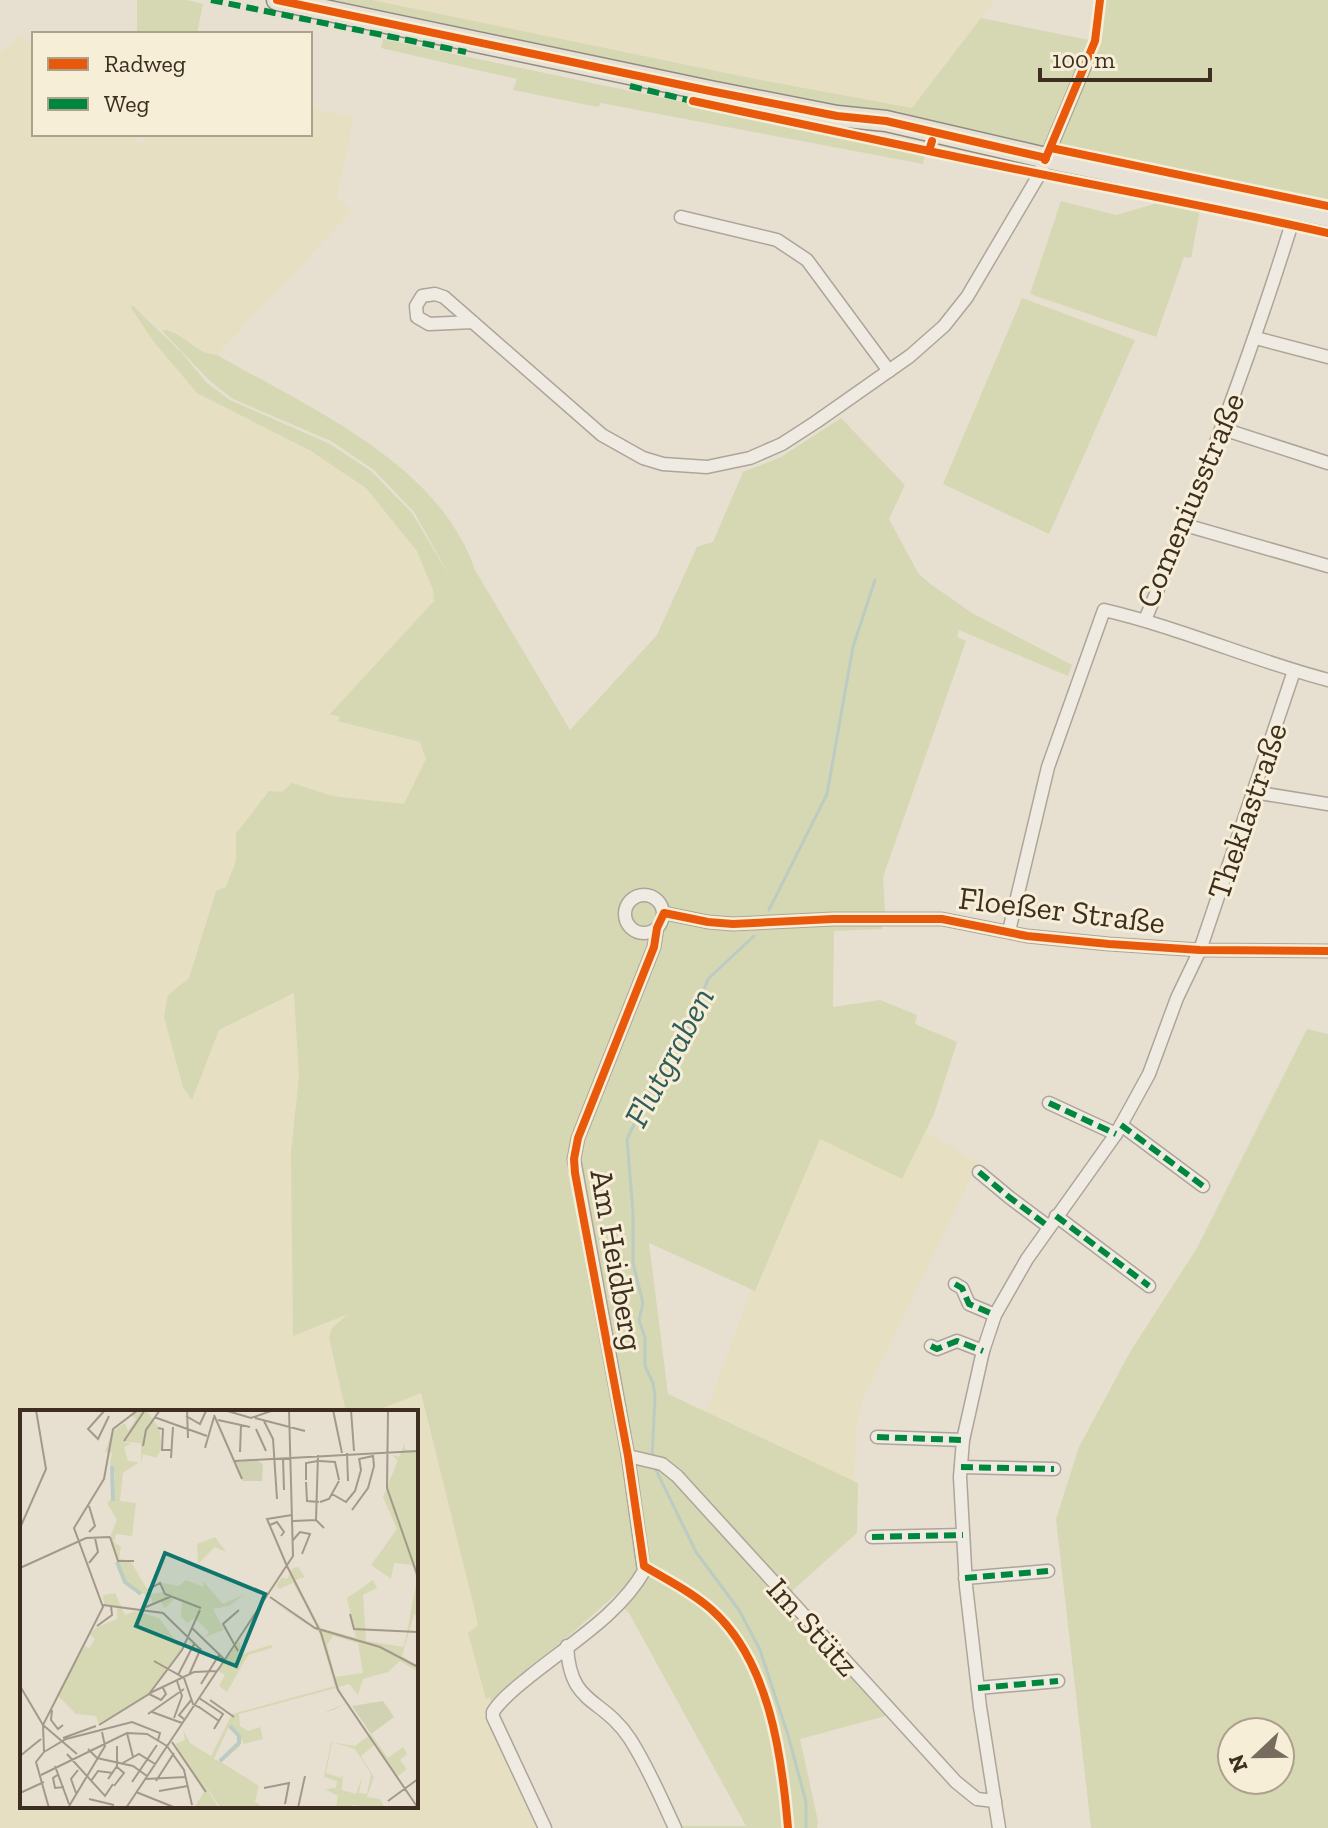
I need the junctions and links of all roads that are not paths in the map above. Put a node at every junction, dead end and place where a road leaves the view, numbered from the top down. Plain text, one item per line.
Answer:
1 (277, 0) edge
2 (1086, 63) dead end
3 (1044, 163) junction
4 (1295, 213) junction
5 (1328, 216) edge
6 (681, 217) dead end
7 (1328, 224) edge
8 (473, 322) dead end
9 (1256, 338) junction
10 (1328, 357) edge
11 (889, 371) junction
12 (1223, 429) junction
13 (1328, 463) edge
14 (1185, 525) junction
15 (1328, 566) edge
16 (1145, 620) junction
17 (1294, 671) junction
18 (1328, 680) edge
19 (1253, 792) junction
20 (1328, 804) edge
21 (664, 913) junction
22 (657, 928) junction
23 (1009, 931) junction
24 (1200, 950) junction
25 (1328, 951) edge
26 (1049, 1103) dead end
27 (1119, 1129) junction
28 (979, 1172) dead end
29 (1203, 1186) dead end
30 (1053, 1222) junction
31 (955, 1284) dead end
32 (1149, 1286) dead end
33 (995, 1315) junction
34 (931, 1346) dead end
35 (983, 1351) junction
36 (877, 1437) dead end
37 (963, 1440) junction
38 (628, 1456) junction
39 (961, 1467) junction
40 (1054, 1469) dead end
41 (963, 1535) junction
42 (872, 1537) dead end
43 (1048, 1571) dead end
44 (965, 1578) junction
45 (567, 1646) junction
46 (1058, 1681) dead end
47 (978, 1688) junction
48 (995, 1801) junction
49 (545, 1828) edge
50 (675, 1828) edge
51 (999, 1828) edge

1 - 3 main road
2 - 3 street
3 - 4 main road
3 - 11 street
4 - 5 main road
4 - 7 main road
4 - 9 street, Comeniusstraße
6 - 11 street
8 - 11 street
9 - 10 street
9 - 12 street, Comeniusstraße
12 - 13 street
12 - 14 street, Comeniusstraße
14 - 15 street
14 - 16 street, Comeniusstraße
16 - 17 street
16 - 23 street, Comeniusstraße
17 - 18 street
17 - 19 street, Theklastraße
19 - 20 street
19 - 24 street, Theklastraße
21 - 22 street
21 - 22 street, Floeßer Straße
21 - 23 street, Floeßer Straße
22 - 38 street, Am Heidberg
23 - 24 street, Floeßer Straße
24 - 25 street, Floeßer Straße
24 - 27 street, Theklastraße
26 - 27 street
27 - 29 street
27 - 30 street, Theklastraße
28 - 30 street
30 - 32 street
30 - 33 street, Theklastraße
31 - 33 street
33 - 35 street, Theklastraße
34 - 35 street
35 - 37 street, Theklastraße
36 - 37 street
37 - 39 street, Theklastraße
38 - 45 street, Am Heidberg
38 - 48 street, Im Stütz
39 - 40 street
39 - 41 street, Theklastraße
41 - 42 street
41 - 44 street, Theklastraße
43 - 44 street
44 - 47 street, Theklastraße
45 - 49 street
45 - 50 street
46 - 47 street
47 - 48 street, Theklastraße
48 - 51 street, Theklastraße

